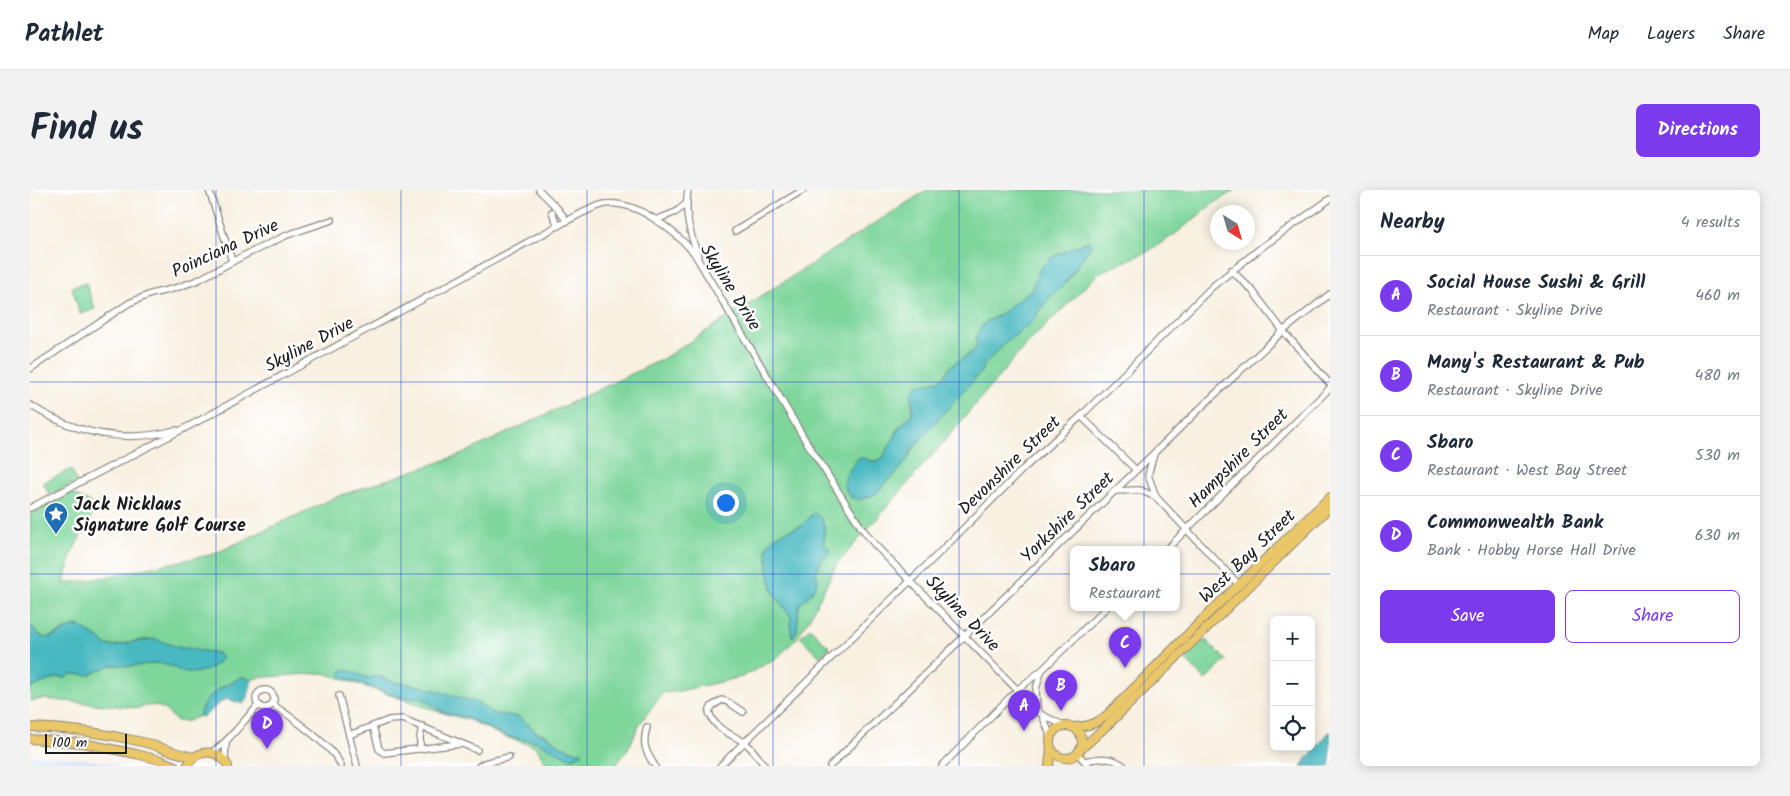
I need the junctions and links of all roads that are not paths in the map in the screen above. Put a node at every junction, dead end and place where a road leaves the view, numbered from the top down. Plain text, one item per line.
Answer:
1 (209, 190) edge
2 (539, 190) edge
3 (688, 190) edge
4 (803, 190) edge
5 (1330, 199) edge
6 (686, 204) junction
7 (553, 209) junction
8 (332, 220) dead end
9 (656, 220) junction
10 (568, 221) junction
11 (558, 226) junction
12 (735, 231) dead end
13 (232, 261) junction
14 (701, 262) junction
15 (1231, 270) junction
16 (1330, 294) edge
17 (1283, 330) junction
18 (30, 369) edge
19 (1330, 386) edge
20 (30, 405) edge
21 (1081, 416) junction
22 (191, 425) junction
23 (1155, 452) junction
24 (1136, 470) junction
25 (1115, 491) junction
26 (1156, 497) junction
27 (1330, 497) edge
28 (1330, 507) edge
29 (30, 508) edge
30 (1187, 530) junction
31 (1170, 546) edge
32 (911, 581) junction
33 (1239, 585) junction
34 (1103, 611) edge
35 (964, 636) junction
36 (1042, 670) junction
37 (1017, 690) junction
38 (339, 696) dead end
39 (272, 704) junction
40 (259, 705) junction
41 (743, 712) dead end
42 (1040, 712) junction
43 (30, 726) edge
44 (373, 726) junction
45 (422, 726) junction
46 (647, 726) dead end
47 (1068, 727) junction
48 (349, 735) junction
49 (30, 739) edge
50 (226, 742) junction
51 (744, 742) junction
52 (461, 744) junction
53 (1051, 744) junction
54 (420, 749) junction
55 (477, 750) dead end
56 (210, 752) junction
57 (1077, 753) junction
58 (194, 757) junction
59 (509, 757) dead end
60 (227, 763) edge
61 (1087, 764) edge
62 (174, 766) edge
63 (187, 766) edge
64 (342, 766) edge
65 (357, 766) edge
66 (479, 766) edge
67 (655, 766) edge
68 (720, 766) edge
69 (765, 766) edge
70 (830, 766) edge
71 (942, 766) edge
72 (1049, 766) edge
73 (1063, 766) edge
74 (1124, 766) edge

1 - 13 street
2 - 7 street
3 - 6 street
4 - 12 street
5 - 15 street, Devonshire Street
6 - 9 street
6 - 14 street
7 - 10 street
7 - 11 street
8 - 13 street, Poinciana Drive
9 - 10 street, Skyline Drive
9 - 14 street, Skyline Drive
10 - 11 street, Skyline Drive
11 - 22 street, Skyline Drive
13 - 18 street, Poinciana Drive
14 - 32 street, Skyline Drive
15 - 17 street
15 - 21 street, Devonshire Street
16 - 17 street, Yorkshire Street
17 - 19 street
17 - 23 street, Yorkshire Street
19 - 30 street, Hampshire Street
20 - 22 street
21 - 24 street
21 - 32 street, Devonshire Street
22 - 29 street, Skyline Drive
23 - 24 street, Yorkshire Street
23 - 26 street
24 - 25 street, Yorkshire Street
25 - 26 street
25 - 35 street, Yorkshire Street
26 - 30 street
27 - 33 main road, West Bay Street
28 - 57 main road, West Bay Street
30 - 31 street, Hampshire Street
30 - 33 street
32 - 35 street, Skyline Drive
32 - 51 street, Devonshire Street
33 - 47 main road, West Bay Street
34 - 36 street
35 - 37 street, Skyline Drive
35 - 70 street, Yorkshire Street
36 - 37 street
36 - 42 street
37 - 42 street, Skyline Drive
37 - 71 street
38 - 48 street
39 - 40 street
39 - 40 street
39 - 64 street
40 - 50 street
41 - 51 street
42 - 47 street, Skyline Drive
42 - 53 street, Skyline Drive
43 - 58 main road
44 - 45 street
44 - 48 street
44 - 54 street
45 - 52 street
45 - 54 street
46 - 67 street
47 - 53 main road
47 - 57 main road
48 - 65 street
49 - 62 main road
50 - 56 street
50 - 60 street
51 - 68 street, Devonshire Street
51 - 69 street
52 - 54 street
52 - 55 street
53 - 57 main road
53 - 72 main road
56 - 58 main road
56 - 60 main road
57 - 61 street
57 - 73 main road, West Bay Street
58 - 63 main road
59 - 66 street
61 - 74 street

